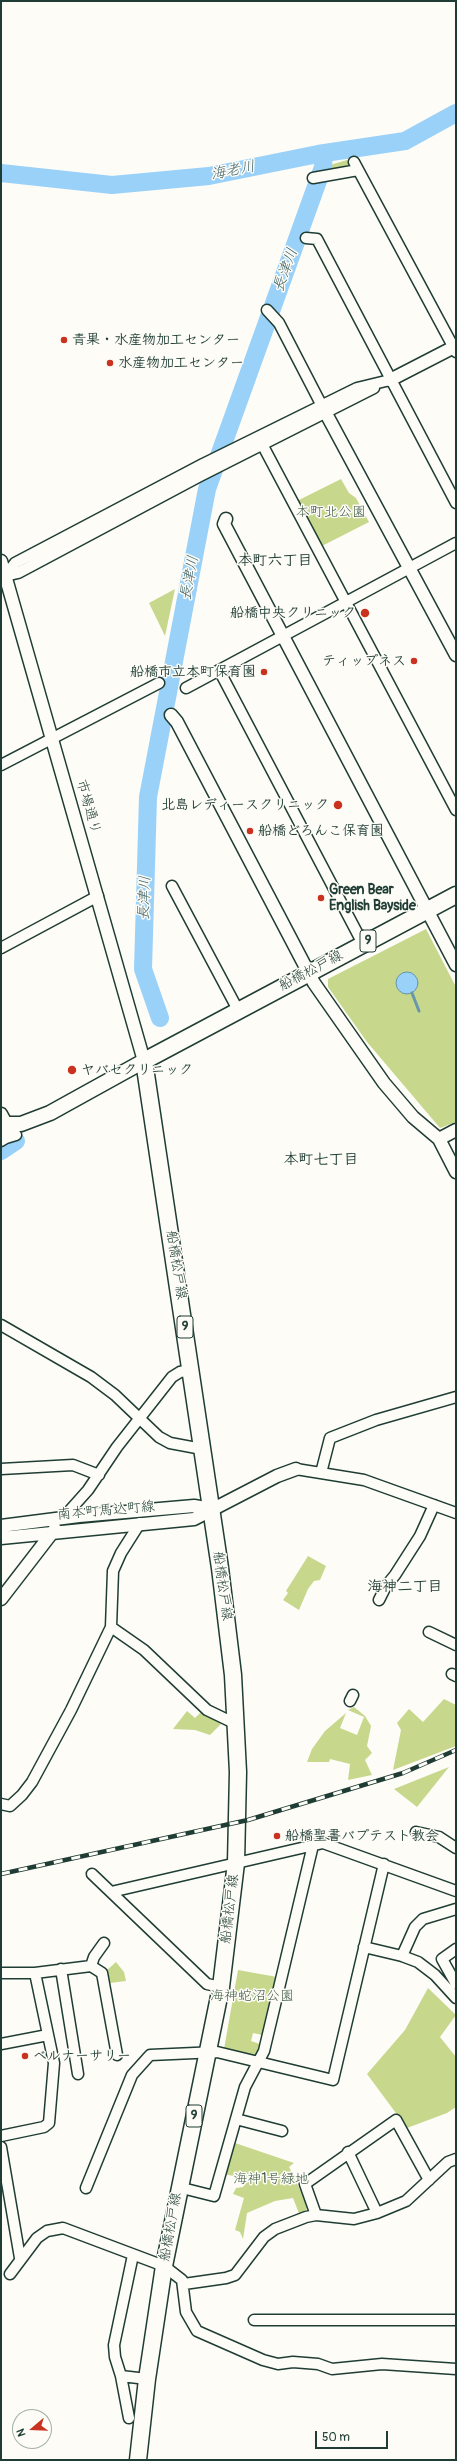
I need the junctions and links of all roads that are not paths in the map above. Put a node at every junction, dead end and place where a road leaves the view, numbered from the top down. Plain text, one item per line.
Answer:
1 (314, 177) dead end
2 (306, 238) dead end
3 (270, 313) dead end
4 (455, 349) edge
5 (390, 380) junction
6 (324, 409) junction
7 (262, 444) junction
8 (224, 459) junction
9 (456, 503) edge
10 (226, 519) dead end
11 (456, 543) edge
12 (1, 561) edge
13 (409, 568) junction
14 (3, 577) edge
15 (346, 602) junction
16 (283, 636) junction
17 (456, 655) edge
18 (219, 670) junction
19 (159, 683) dead end
20 (186, 688) dead end
21 (170, 715) dead end
22 (52, 738) junction
23 (1, 765) edge
24 (456, 810) edge
25 (172, 886) dead end
26 (456, 894) edge
27 (98, 896) junction
28 (428, 910) junction
29 (363, 944) junction
30 (1, 948) edge
31 (456, 964) edge
32 (308, 972) junction
33 (238, 1010) junction
34 (144, 1062) junction
35 (5, 1130) edge
36 (456, 1130) edge
37 (439, 1139) junction
38 (456, 1172) edge
39 (1, 1325) edge
40 (191, 1370) junction
41 (456, 1397) edge
42 (141, 1420) junction
43 (202, 1449) junction
44 (1, 1469) edge
45 (296, 1469) joint
46 (321, 1473) junction
47 (99, 1475) junction
48 (434, 1505) junction
49 (212, 1509) junction
50 (456, 1513) edge
51 (63, 1518) junction
52 (140, 1523) junction
53 (1, 1526) edge
54 (53, 1531) junction
55 (1, 1538) edge
56 (1, 1599) edge
57 (379, 1600) dead end
58 (111, 1627) junction
59 (429, 1632) dead end
60 (456, 1645) edge
61 (236, 1724) junction
62 (1, 1804) edge
63 (416, 1832) dead end
64 (313, 1845) junction
65 (456, 1848) edge
66 (236, 1863) junction
67 (384, 1864) junction
68 (92, 1874) dead end
69 (456, 1891) edge
70 (111, 1892) junction
71 (456, 1909) edge
72 (104, 1943) dead end
73 (364, 1947) junction
74 (456, 1949) edge
75 (402, 1956) junction
76 (91, 1966) junction
77 (61, 1969) junction
78 (1, 1973) edge
79 (34, 1973) junction
80 (456, 1984) edge
81 (221, 1987) junction
82 (456, 1998) edge
83 (48, 2035) junction
84 (1, 2044) edge
85 (208, 2052) junction
86 (117, 2055) dead end
87 (256, 2061) junction
88 (78, 2074) dead end
89 (236, 2119) junction
90 (282, 2131) dead end
91 (1, 2136) edge
92 (1, 2147) edge
93 (348, 2152) junction
94 (456, 2158) edge
95 (429, 2180) junction
96 (178, 2187) junction
97 (86, 2188) dead end
98 (377, 2213) junction
99 (316, 2215) junction
100 (133, 2255) junction
101 (20, 2258) junction
102 (164, 2266) junction
103 (10, 2274) dead end
104 (184, 2284) junction
105 (254, 2320) dead end
106 (456, 2320) edge
107 (456, 2369) edge
108 (121, 2376) junction
109 (147, 2379) junction
110 (129, 2418) dead end
111 (138, 2460) edge

1 - 4 street
2 - 5 street
3 - 6 street
4 - 5 street
5 - 6 street
5 - 9 street
6 - 7 street
6 - 8 street
6 - 13 street
7 - 8 street
7 - 15 street
8 - 14 street
8 - 14 street
10 - 16 street
11 - 13 street
12 - 14 street, 市場通り
13 - 15 street
13 - 17 street
14 - 22 street, 市場通り
15 - 16 street
15 - 24 street
16 - 18 street
16 - 28 street
18 - 20 street
18 - 29 street
19 - 22 street
21 - 32 street
22 - 23 street
22 - 27 street, 市場通り
25 - 33 street
26 - 28 main road, 船橋松戸線 / 9
27 - 30 street
27 - 34 street, 市場通り
28 - 29 main road, 船橋松戸線 / 9
28 - 31 street
29 - 32 main road, 船橋松戸線 / 9
32 - 33 main road, 船橋松戸線 / 9
32 - 37 street
33 - 34 main road, 船橋松戸線 / 9
34 - 35 main road
34 - 40 main road, 船橋松戸線 / 9
36 - 37 street
37 - 38 street
39 - 42 street
40 - 42 street
40 - 43 main road, 船橋松戸線 / 9
41 - 46 street
42 - 43 street
42 - 47 street
43 - 49 main road, 船橋松戸線 / 9
44 - 47 street
45 - 46 street
45 - 49 street, 南本町馬込町線
46 - 48 street
47 - 51 street
48 - 50 street
48 - 57 street
49 - 51 street, 南本町馬込町線
49 - 52 street, 南本町馬込町線
49 - 61 main road, 船橋松戸線 / 9
51 - 53 street, 南本町馬込町線
51 - 54 street
52 - 54 street, 南本町馬込町線
52 - 58 street
54 - 55 street, 南本町馬込町線
54 - 56 street
58 - 61 street
58 - 62 street
59 - 60 street
61 - 66 main road, 船橋松戸線 / 9
63 - 65 street
64 - 66 street
64 - 67 street
64 - 87 street
66 - 70 street
66 - 81 main road, 船橋松戸線 / 9
67 - 69 street
67 - 73 street
68 - 70 street
70 - 81 street
71 - 75 street
72 - 76 street
73 - 75 street
73 - 87 street
74 - 80 street
75 - 82 street
76 - 77 street
76 - 86 street
77 - 79 street
77 - 88 street
78 - 79 street
79 - 83 street
81 - 85 main road, 船橋松戸線 / 9
83 - 84 street
83 - 91 street
85 - 87 street
85 - 96 main road, 船橋松戸線 / 9
85 - 97 street
87 - 89 street
89 - 90 street
89 - 96 street
92 - 101 street
93 - 95 street
93 - 98 street
93 - 99 street
94 - 95 street
95 - 98 street
96 - 102 main road, 船橋松戸線 / 9
98 - 99 street
99 - 104 street
100 - 101 street
100 - 102 street
100 - 108 street
101 - 103 street
102 - 104 street
102 - 109 main road, 船橋松戸線 / 9
104 - 107 street
105 - 106 street
108 - 109 street
108 - 110 street
109 - 111 main road, 船橋松戸線 / 9

